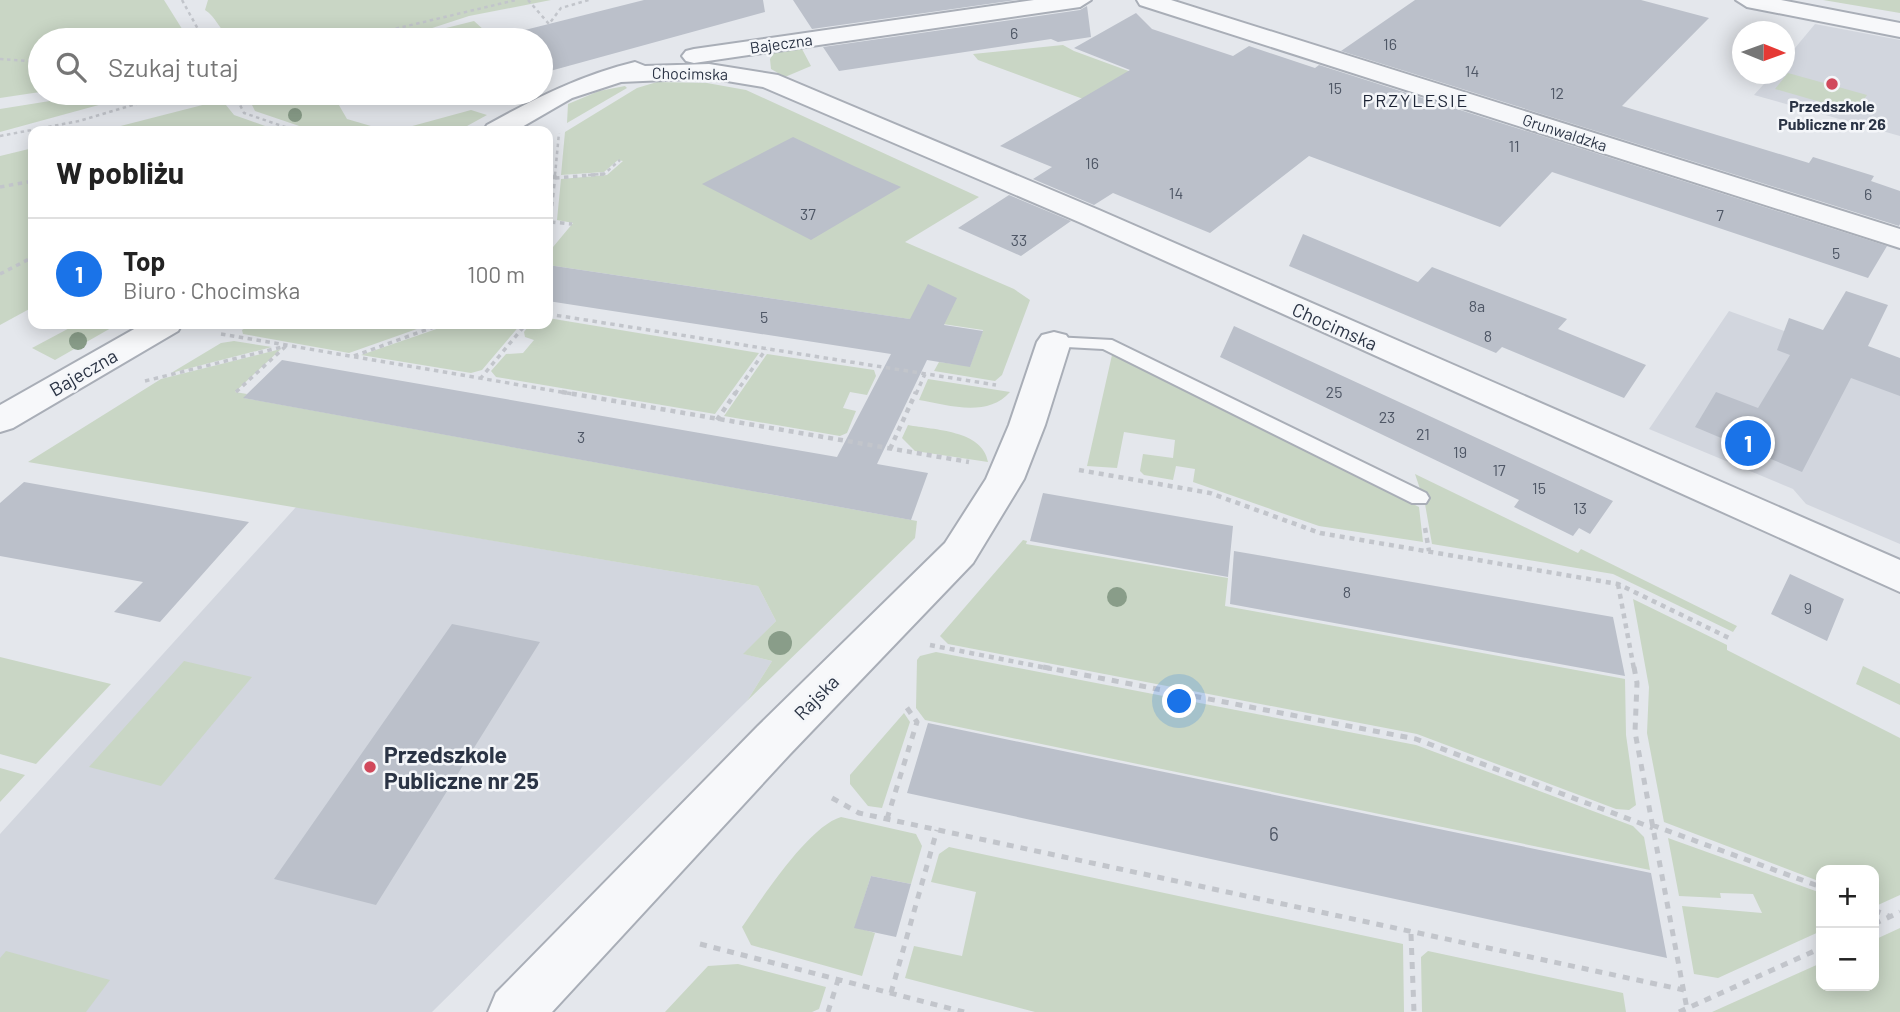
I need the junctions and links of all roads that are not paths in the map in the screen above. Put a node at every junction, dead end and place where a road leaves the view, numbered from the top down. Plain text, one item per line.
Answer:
1 (1080, 0) edge
2 (1148, 0) edge
3 (1204, 0) edge
4 (1747, 0) edge
5 (1229, 25) junction
6 (1900, 30) edge
7 (770, 45) junction
8 (610, 75) junction
9 (769, 80) junction
10 (553, 99) edge
11 (542, 105) edge
12 (504, 126) edge
13 (1900, 239) edge
14 (157, 329) edge
15 (1054, 342) joint
16 (0, 420) edge
17 (1419, 498) dead end
18 (1900, 577) edge
19 (515, 1012) edge

1 - 7 street, Bajeczna
2 - 5 street, Grunwaldzka
3 - 5 street, Grunwaldzka
4 - 6 street
5 - 13 street, Grunwaldzka
7 - 8 street, Bajeczna
7 - 9 street, Chocimska
8 - 9 street, Chocimska
8 - 10 street, Bajeczna
9 - 18 street, Chocimska
11 - 12 street, Bajeczna
14 - 16 street, Bajeczna
15 - 17 lane
15 - 19 street, Rajska

